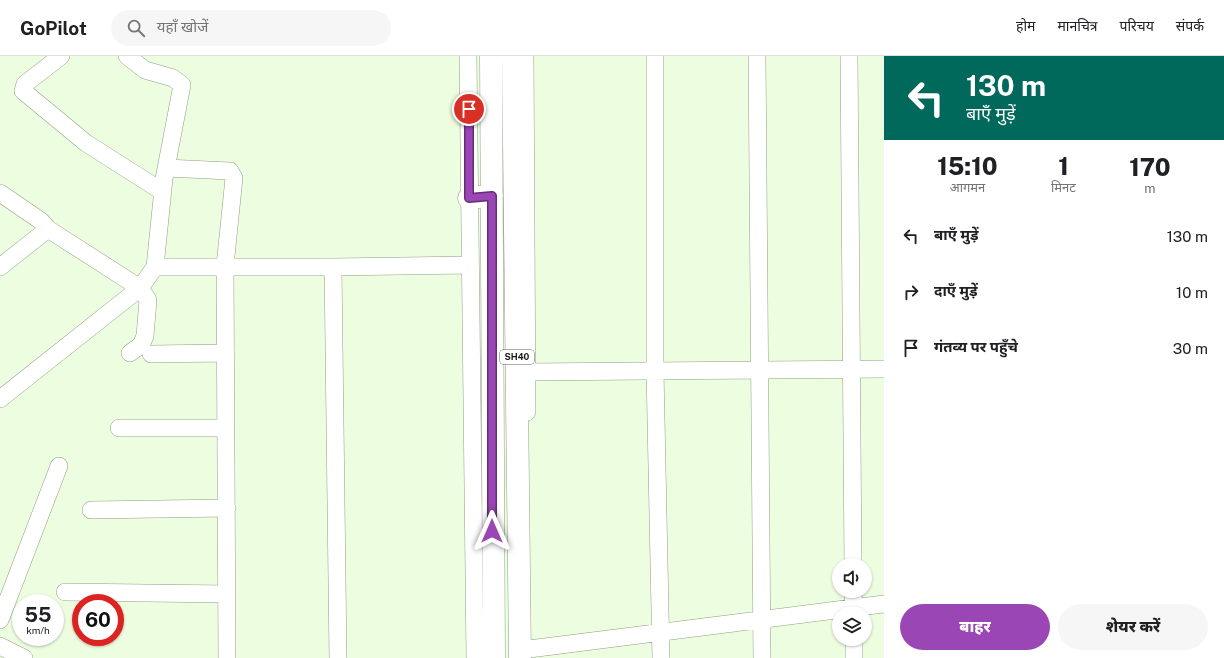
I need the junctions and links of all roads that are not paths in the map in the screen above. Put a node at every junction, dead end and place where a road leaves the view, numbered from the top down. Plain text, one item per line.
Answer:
1 (61, 56) edge
2 (127, 56) edge
3 (468, 56) edge
4 (491, 56) edge
5 (513, 56) edge
6 (526, 56) edge
7 (655, 56) edge
8 (757, 56) edge
9 (849, 56) edge
10 (166, 168) junction
11 (163, 192) junction
12 (0, 193) edge
13 (492, 196) junction
14 (469, 198) junction
15 (48, 229) junction
16 (470, 265) junction
17 (155, 266) junction
18 (225, 266) junction
19 (333, 267) junction
20 (0, 268) edge
21 (140, 288) junction
22 (130, 353) dead end
23 (226, 353) junction
24 (151, 354) dead end
25 (852, 369) junction
26 (884, 369) edge
27 (760, 370) junction
28 (655, 371) junction
29 (528, 372) junction
30 (0, 399) edge
31 (119, 428) dead end
32 (226, 428) junction
33 (59, 466) dead end
34 (227, 508) junction
35 (91, 510) dead end
36 (853, 558) edge
37 (65, 592) dead end
38 (227, 594) junction
39 (884, 604) edge
40 (872, 607) edge
41 (832, 613) edge
42 (0, 620) edge
43 (762, 620) junction
44 (661, 632) junction
45 (0, 646) edge
46 (854, 646) edge
47 (526, 655) edge
48 (24, 658) edge
49 (227, 658) edge
50 (338, 658) edge
51 (476, 658) edge
52 (661, 658) edge
53 (762, 658) edge
54 (854, 658) edge

1 - 11 street
2 - 10 street
3 - 14 street
4 - 13 main road, SH40
5 - 47 main road, SH40
6 - 29 street
7 - 28 street
8 - 27 street
9 - 25 street
10 - 11 street
10 - 18 street
11 - 17 street
12 - 15 street
13 - 14 main road
13 - 51 main road, SH40
14 - 16 street
15 - 20 street
15 - 21 street
16 - 19 street
16 - 51 street
17 - 18 street
17 - 21 street
18 - 19 street
18 - 23 street
19 - 50 street
21 - 22 street
21 - 30 street
23 - 24 street
23 - 32 street
25 - 26 street
25 - 27 street
25 - 36 street
27 - 28 street
27 - 43 street
28 - 29 street
28 - 44 street
29 - 47 street
31 - 32 street
32 - 34 street
33 - 42 street
34 - 35 street
34 - 38 street
37 - 38 street
38 - 49 street
39 - 40 street
41 - 43 street
43 - 44 street
43 - 53 street
44 - 47 street
44 - 52 street
45 - 48 street
46 - 54 street

